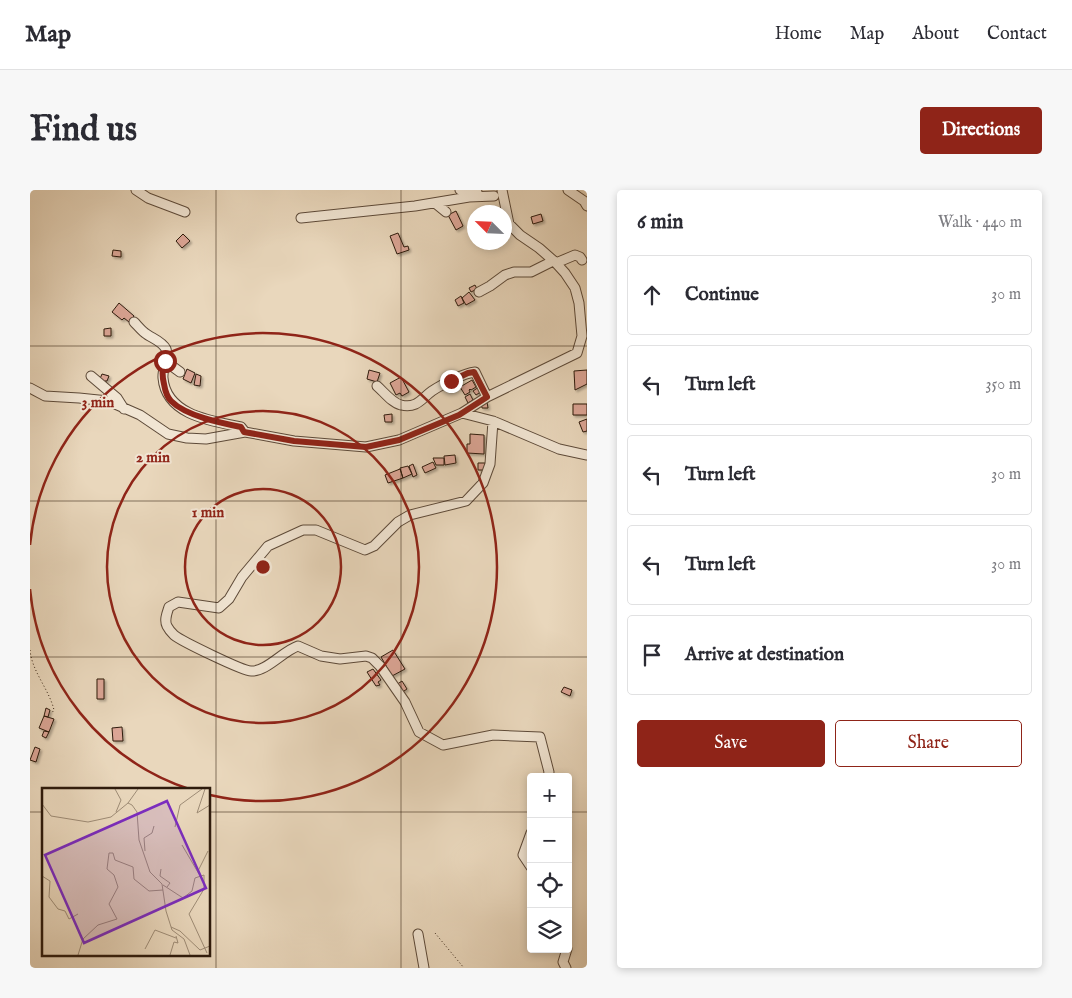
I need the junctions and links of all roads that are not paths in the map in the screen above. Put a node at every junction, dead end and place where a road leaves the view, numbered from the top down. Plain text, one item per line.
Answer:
1 (136, 190) edge
2 (460, 190) edge
3 (568, 190) edge
4 (495, 192) edge
5 (436, 203) junction
6 (587, 206) edge
7 (185, 212) dead end
8 (446, 212) dead end
9 (301, 218) dead end
10 (582, 260) dead end
11 (554, 262) junction
12 (479, 292) dead end
13 (134, 322) dead end
14 (165, 361) junction
15 (180, 372) dead end
16 (91, 376) dead end
17 (377, 386) dead end
18 (30, 388) edge
19 (487, 397) junction
20 (124, 409) junction
21 (462, 413) junction
22 (493, 421) junction
23 (244, 432) junction
24 (587, 455) edge
25 (549, 773) edge
26 (527, 846) edge
27 (527, 861) edge
28 (418, 934) dead end
29 (566, 953) edge
30 (424, 968) edge
31 (566, 968) edge

1 - 7 street
2 - 4 street
3 - 6 street
4 - 5 street
4 - 11 street
5 - 8 street
5 - 9 street
10 - 11 street
11 - 12 street
11 - 19 street
13 - 14 street
14 - 15 street
14 - 23 street
16 - 20 street
17 - 19 street
18 - 20 street
19 - 21 street
20 - 23 street
21 - 22 street
21 - 23 street
22 - 24 street
22 - 25 street
26 - 27 street
28 - 30 street
29 - 31 street

